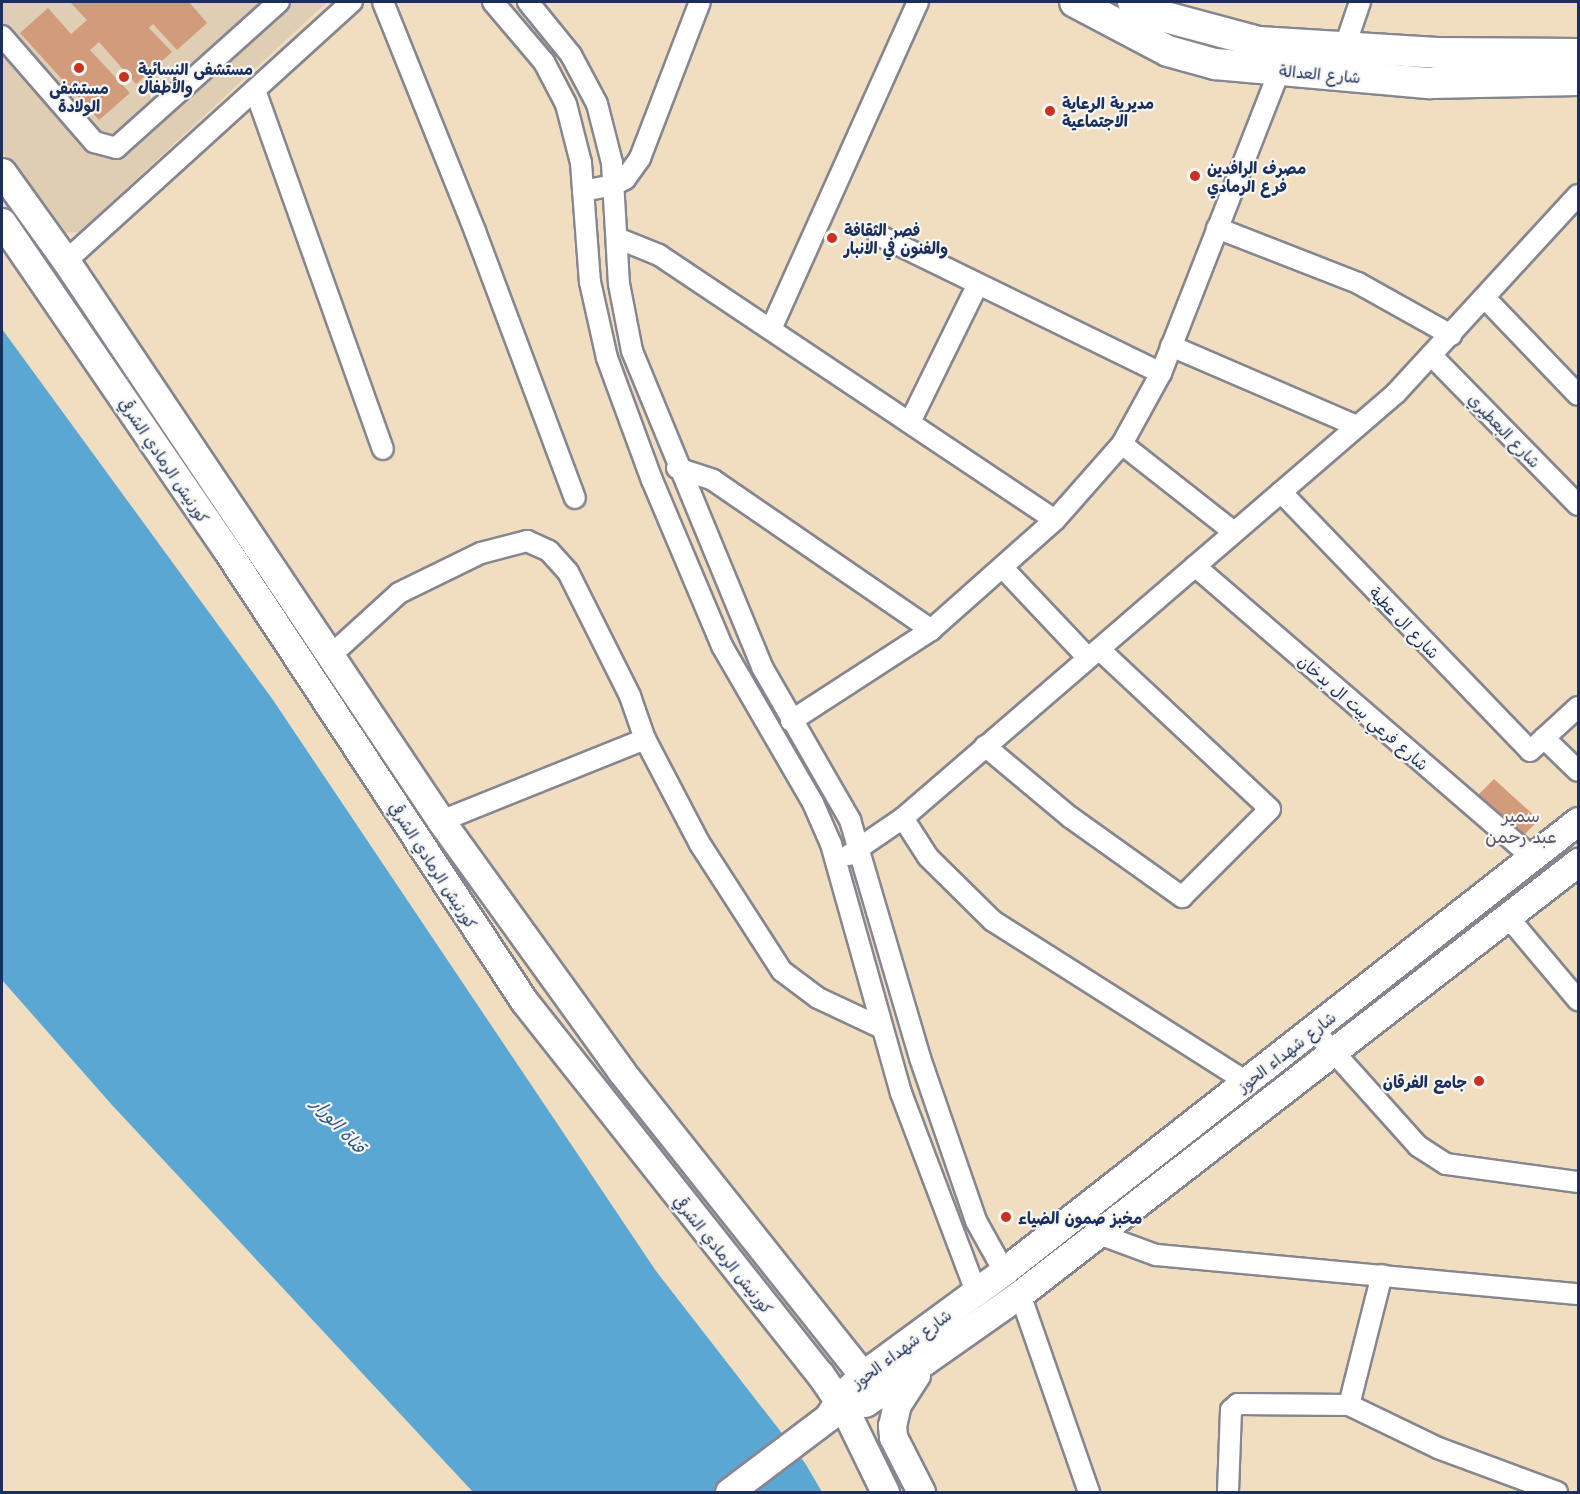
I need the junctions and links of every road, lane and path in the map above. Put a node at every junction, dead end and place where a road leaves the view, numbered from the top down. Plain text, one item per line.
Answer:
1 (279, 2) edge
2 (352, 2) edge
3 (383, 2) edge
4 (493, 2) edge
5 (528, 2) edge
6 (700, 2) edge
7 (918, 2) edge
8 (1075, 2) edge
9 (1133, 2) edge
10 (1360, 2) edge
11 (2, 36) edge
12 (1344, 49) junction
13 (1578, 54) edge
14 (1280, 69) junction
15 (1578, 80) edge
16 (255, 90) junction
17 (2, 172) edge
18 (614, 185) junction
19 (583, 191) junction
20 (1578, 197) edge
21 (2, 222) edge
22 (1217, 228) junction
23 (878, 235) dead end
24 (617, 238) junction
25 (66, 261) junction
26 (977, 286) junction
27 (1485, 298) junction
28 (771, 329) junction
29 (1451, 334) junction
30 (1171, 346) junction
31 (1431, 355) junction
32 (1161, 373) junction
33 (1578, 395) edge
34 (911, 420) junction
35 (1357, 426) junction
36 (1122, 444) junction
37 (383, 449) dead end
38 (677, 468) junction
39 (1281, 492) junction
40 (575, 498) dead end
41 (1578, 505) edge
42 (1055, 520) junction
43 (1234, 532) junction
44 (251, 534) junction
45 (226, 549) junction
46 (1195, 566) junction
47 (1004, 568) junction
48 (931, 630) junction
49 (1094, 653) junction
50 (330, 656) junction
51 (1578, 707) edge
52 (791, 721) junction
53 (645, 739) junction
54 (1537, 745) junction
55 (985, 746) junction
56 (1578, 771) edge
57 (903, 819) junction
58 (441, 821) junction
59 (1578, 821) edge
60 (860, 849) junction
61 (1533, 858) junction
62 (836, 862) junction
63 (1578, 862) edge
64 (1509, 917) junction
65 (1578, 1000) edge
66 (880, 1027) junction
67 (1314, 1030) junction
68 (1334, 1053) junction
69 (1247, 1082) junction
70 (1574, 1178) edge
71 (1099, 1234) junction
72 (1004, 1271) junction
73 (1382, 1275) junction
74 (976, 1292) junction
75 (1020, 1294) junction
76 (1578, 1294) edge
77 (832, 1332) junction
78 (905, 1342) junction
79 (923, 1365) junction
80 (871, 1384) junction
81 (1349, 1405) junction
82 (837, 1410) junction
83 (729, 1492) edge
84 (885, 1492) edge
85 (921, 1492) edge
86 (1089, 1492) edge
87 (1228, 1492) edge
88 (1557, 1492) edge

1 - 11 street
2 - 16 street
3 - 40 street
4 - 19 street
5 - 18 street
6 - 18 street
7 - 28 street
8 - 14 main road, شارع العدالة
9 - 12 main road, شارع العدالة
10 - 12 street
12 - 13 main road, شارع العدالة
14 - 15 main road, شارع العدالة
14 - 22 street
16 - 25 street
16 - 37 street
17 - 25 main road, كورنيش الرمادي الشرقي
18 - 19 street
18 - 24 street
19 - 62 street
20 - 27 street
21 - 45 main road, كورنيش الرمادي الشرقي
22 - 29 street
22 - 30 street
23 - 26 street
24 - 28 street
24 - 38 street
25 - 44 main road, كورنيش الرمادي الشرقي
26 - 32 street
26 - 34 street
27 - 29 street
27 - 33 street
28 - 34 street
29 - 31 street
30 - 32 street
30 - 35 street
31 - 35 street
31 - 41 street, شارع البعطيري
32 - 36 street
34 - 42 street
35 - 39 street
36 - 42 street
36 - 43 street
38 - 48 street
38 - 52 street
39 - 43 street
39 - 54 street, شارع ال عطية
42 - 47 street
43 - 46 street
44 - 45 main road
44 - 50 main road, كورنيش الرمادي الشرقي
45 - 82 main road, كورنيش الرمادي الشرقي
46 - 49 street
46 - 61 street, شارع فرعي بيت ال بدخان
47 - 48 street
47 - 49 street
48 - 52 street
49 - 55 street
49 - 55 street
50 - 53 street
50 - 58 main road, كورنيش الرمادي الشرقي
51 - 54 street
52 - 60 street
53 - 58 street
53 - 66 street
54 - 56 street, شارع ال عطية
55 - 57 street
57 - 60 street
57 - 69 street
58 - 77 main road, كورنيش الرمادي الشرقي
59 - 61 main road, شارع شهداء الحوز
60 - 62 street
60 - 72 street
61 - 67 main road, شارع شهداء الحوز
62 - 66 street
63 - 64 main road, شارع شهداء الحوز
64 - 65 street
64 - 68 main road, شارع شهداء الحوز
66 - 74 street
67 - 68 street
67 - 69 main road, شارع شهداء الحوز
68 - 70 street
68 - 71 main road, شارع شهداء الحوز
69 - 72 main road, شارع شهداء الحوز
71 - 73 street
71 - 75 main road, شارع شهداء الحوز
72 - 74 main road, شارع شهداء الحوز
73 - 76 street
73 - 81 street
74 - 78 main road, شارع شهداء الحوز
75 - 79 main road, شارع شهداء الحوز
75 - 86 street
77 - 78 main road
77 - 80 main road, كورنيش الرمادي الشرقي
78 - 80 main road, شارع شهداء الحوز
79 - 80 main road, شارع شهداء الحوز
79 - 85 main road
80 - 82 main road, شارع شهداء الحوز
81 - 87 street
81 - 88 street
82 - 83 main road, شارع شهداء الحوز
82 - 84 main road, كورنيش الرمادي الشرقي

